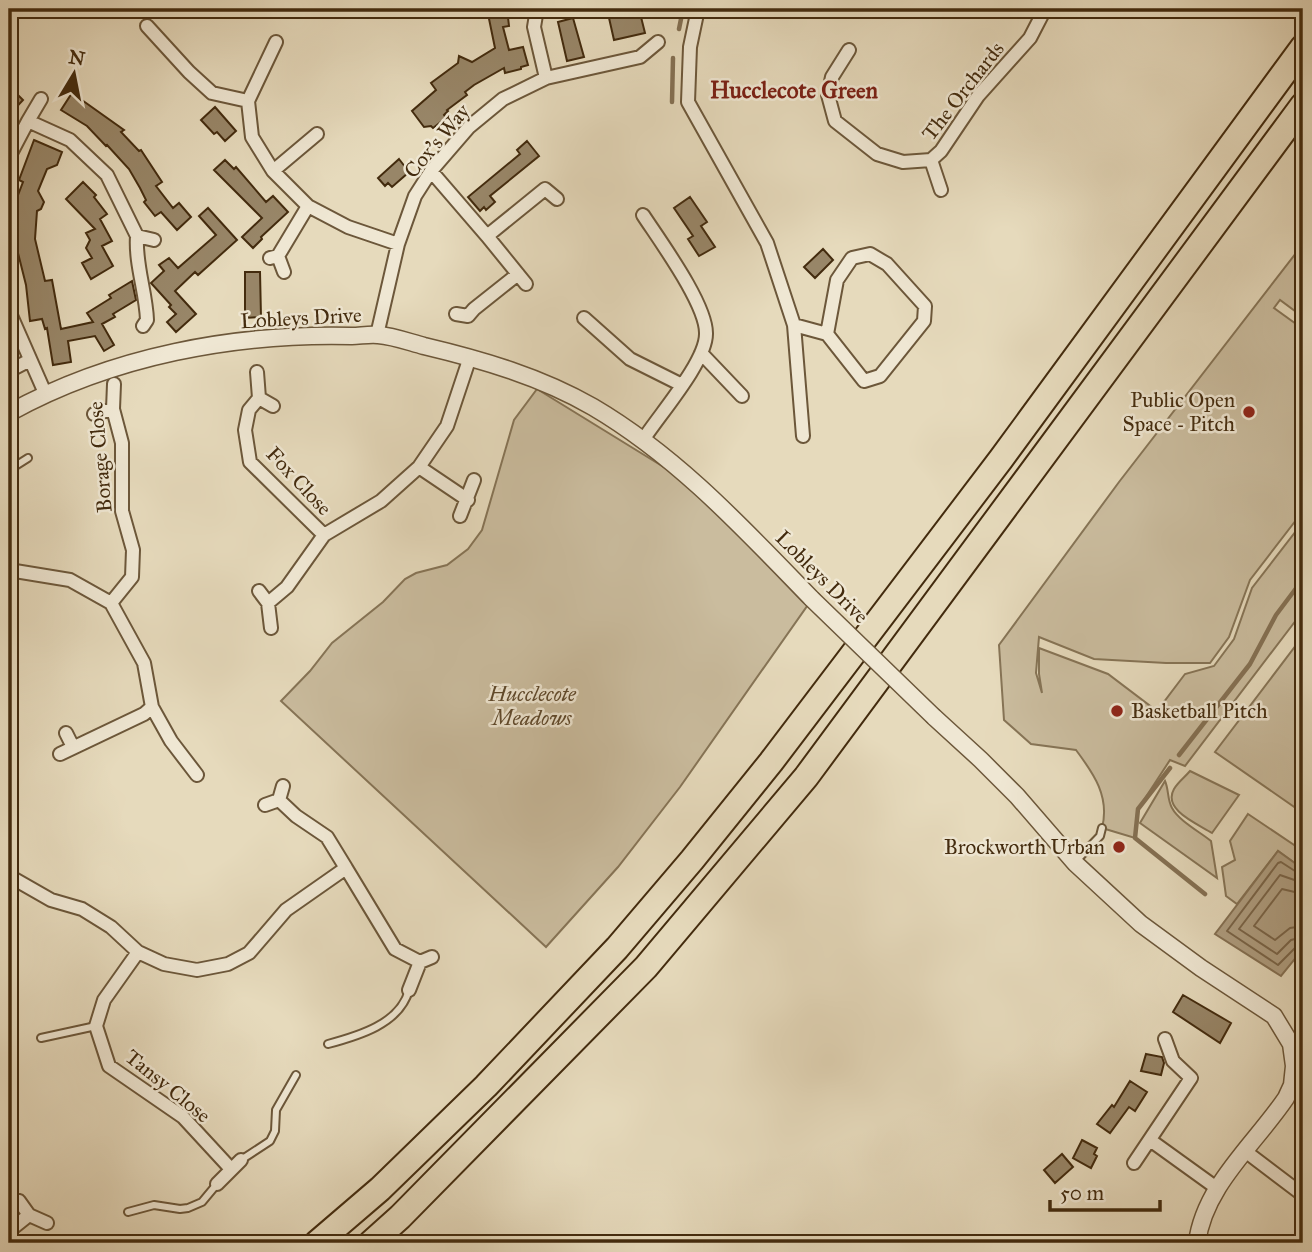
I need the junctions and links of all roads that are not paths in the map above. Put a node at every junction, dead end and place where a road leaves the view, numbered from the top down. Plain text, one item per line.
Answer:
1 (537, 9) edge
2 (698, 9) edge
3 (1045, 9) edge
4 (147, 26) dead end
5 (658, 42) dead end
6 (276, 43) dead end
7 (1303, 47) edge
8 (849, 50) dead end
9 (546, 78) junction
10 (41, 99) dead end
11 (248, 101) junction
12 (1303, 105) edge
13 (28, 121) junction
14 (317, 134) dead end
15 (9, 157) edge
16 (931, 160) junction
17 (273, 171) junction
18 (431, 171) junction
19 (941, 190) dead end
20 (556, 199) dead end
21 (308, 206) junction
22 (643, 215) dead end
23 (137, 236) junction
24 (487, 236) junction
25 (154, 240) dead end
26 (398, 244) junction
27 (284, 272) dead end
28 (9, 311) edge
29 (456, 314) dead end
30 (584, 318) dead end
31 (794, 325) junction
32 (143, 326) dead end
33 (827, 334) junction
34 (377, 335) junction
35 (701, 353) junction
36 (470, 357) junction
37 (30, 360) junction
38 (9, 371) edge
39 (257, 372) dead end
40 (114, 384) dead end
41 (682, 384) junction
42 (45, 393) junction
43 (742, 396) dead end
44 (259, 398) junction
45 (273, 405) dead end
46 (113, 409) junction
47 (9, 412) edge
48 (94, 414) dead end
49 (803, 436) dead end
50 (643, 440) junction
51 (28, 458) dead end
52 (419, 467) junction
53 (9, 470) edge
54 (474, 480) dead end
55 (468, 500) junction
56 (460, 516) dead end
57 (324, 535) junction
58 (9, 570) edge
59 (258, 590) dead end
60 (111, 603) junction
61 (268, 603) junction
62 (271, 628) dead end
63 (152, 707) junction
64 (66, 733) dead end
65 (73, 747) junction
66 (60, 754) dead end
67 (197, 775) dead end
68 (283, 786) dead end
69 (279, 800) junction
70 (265, 805) dead end
71 (1102, 828) dead end
72 (1075, 863) junction
73 (346, 868) junction
74 (9, 876) edge
75 (138, 952) junction
76 (409, 990) joint
77 (96, 1026) junction
78 (41, 1038) dead end
79 (1165, 1039) dead end
80 (328, 1044) dead end
81 (1299, 1067) edge
82 (296, 1075) dead end
83 (1150, 1140) junction
84 (1245, 1151) junction
85 (241, 1160) joint
86 (1134, 1163) dead end
87 (231, 1169) junction
88 (217, 1184) joint
89 (1218, 1189) junction
90 (1303, 1195) edge
91 (19, 1201) dead end
92 (128, 1212) dead end
93 (29, 1215) junction
94 (47, 1223) dead end
95 (9, 1231) edge
96 (1303, 1236) edge
97 (317, 1243) edge
98 (371, 1243) edge
99 (1197, 1243) edge
100 (1297, 1243) edge

1 - 9 street
2 - 31 street
3 - 16 street, The Orchards
4 - 11 street
5 - 9 street, Cox's Way
6 - 11 street
7 - 97 highway
8 - 16 street, The Orchards
9 - 18 street, Cox's Way
10 - 13 street
11 - 17 street
12 - 98 highway
13 - 15 street
13 - 23 street
14 - 17 street
16 - 19 street, The Orchards
17 - 21 street
18 - 24 street
18 - 26 street, Cox's Way
20 - 24 street
21 - 26 street
21 - 27 street
22 - 35 street
23 - 25 street
23 - 32 street
24 - 29 street
26 - 34 street, Cox's Way
28 - 37 street
30 - 41 street
31 - 33 street
31 - 49 street
33 - 33 street
34 - 36 street, Lobleys Drive
34 - 42 street, Lobleys Drive
35 - 41 street
35 - 43 street
36 - 50 street, Lobleys Drive
36 - 52 street
37 - 38 street
37 - 42 street
39 - 44 street, Fox Close
40 - 46 street, Borage Close
41 - 50 street
42 - 47 street, Lobleys Drive
44 - 45 street
44 - 57 street, Fox Close
46 - 48 street
46 - 60 street, Borage Close
50 - 72 street, Lobleys Drive, bridge
51 - 53 lane
52 - 55 street
52 - 57 street
54 - 55 street
55 - 56 street
57 - 61 street
58 - 60 street
59 - 61 street
60 - 63 street
61 - 62 street
63 - 65 street
63 - 67 street
64 - 65 street
65 - 66 street
68 - 69 street
69 - 70 street
69 - 73 street
71 - 72 lane
72 - 81 street, Lobleys Drive
73 - 75 street
73 - 76 street
74 - 75 street
75 - 77 street
76 - 80 lane
77 - 78 lane
77 - 87 street, Tansy Close
79 - 83 street
81 - 84 street, Lobleys Drive
82 - 85 lane
83 - 86 street
83 - 89 street
84 - 89 street, Lobleys Drive
84 - 90 street
85 - 87 street
87 - 88 street
88 - 92 lane
89 - 99 street, Lobleys Drive
91 - 93 street
93 - 94 street
93 - 95 street
96 - 100 street

